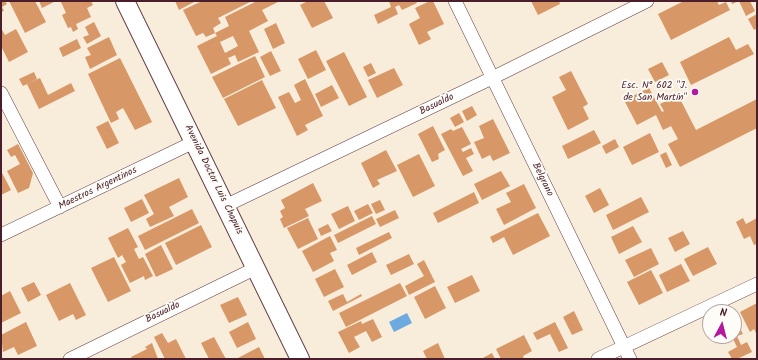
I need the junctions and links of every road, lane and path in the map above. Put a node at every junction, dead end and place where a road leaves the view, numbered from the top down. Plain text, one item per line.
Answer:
1 (125, 1) edge
2 (455, 1) edge
3 (647, 1) edge
4 (492, 78) junction
5 (1, 93) edge
6 (194, 142) junction
7 (225, 206) junction
8 (60, 207) junction
9 (1, 235) edge
10 (256, 268) junction
11 (757, 284) edge
12 (624, 346) junction
13 (70, 359) edge
14 (300, 359) edge
15 (598, 359) edge
16 (630, 359) edge

1 - 6 main road, Avenida Doctor Luis Chapuis
2 - 4 street, Belgrano
3 - 4 street, Basualdo
4 - 7 street, Basualdo
4 - 12 street, Belgrano
5 - 8 street
6 - 7 main road, Avenida Doctor Luis Chapuis
6 - 8 street, Maestros Argentinos
7 - 10 main road, Avenida Doctor Luis Chapuis
8 - 9 street, Maestros Argentinos
10 - 13 street, Basualdo
10 - 14 main road, Avenida Doctor Luis Chapuis
11 - 12 street
12 - 15 street
12 - 16 street, Belgrano

